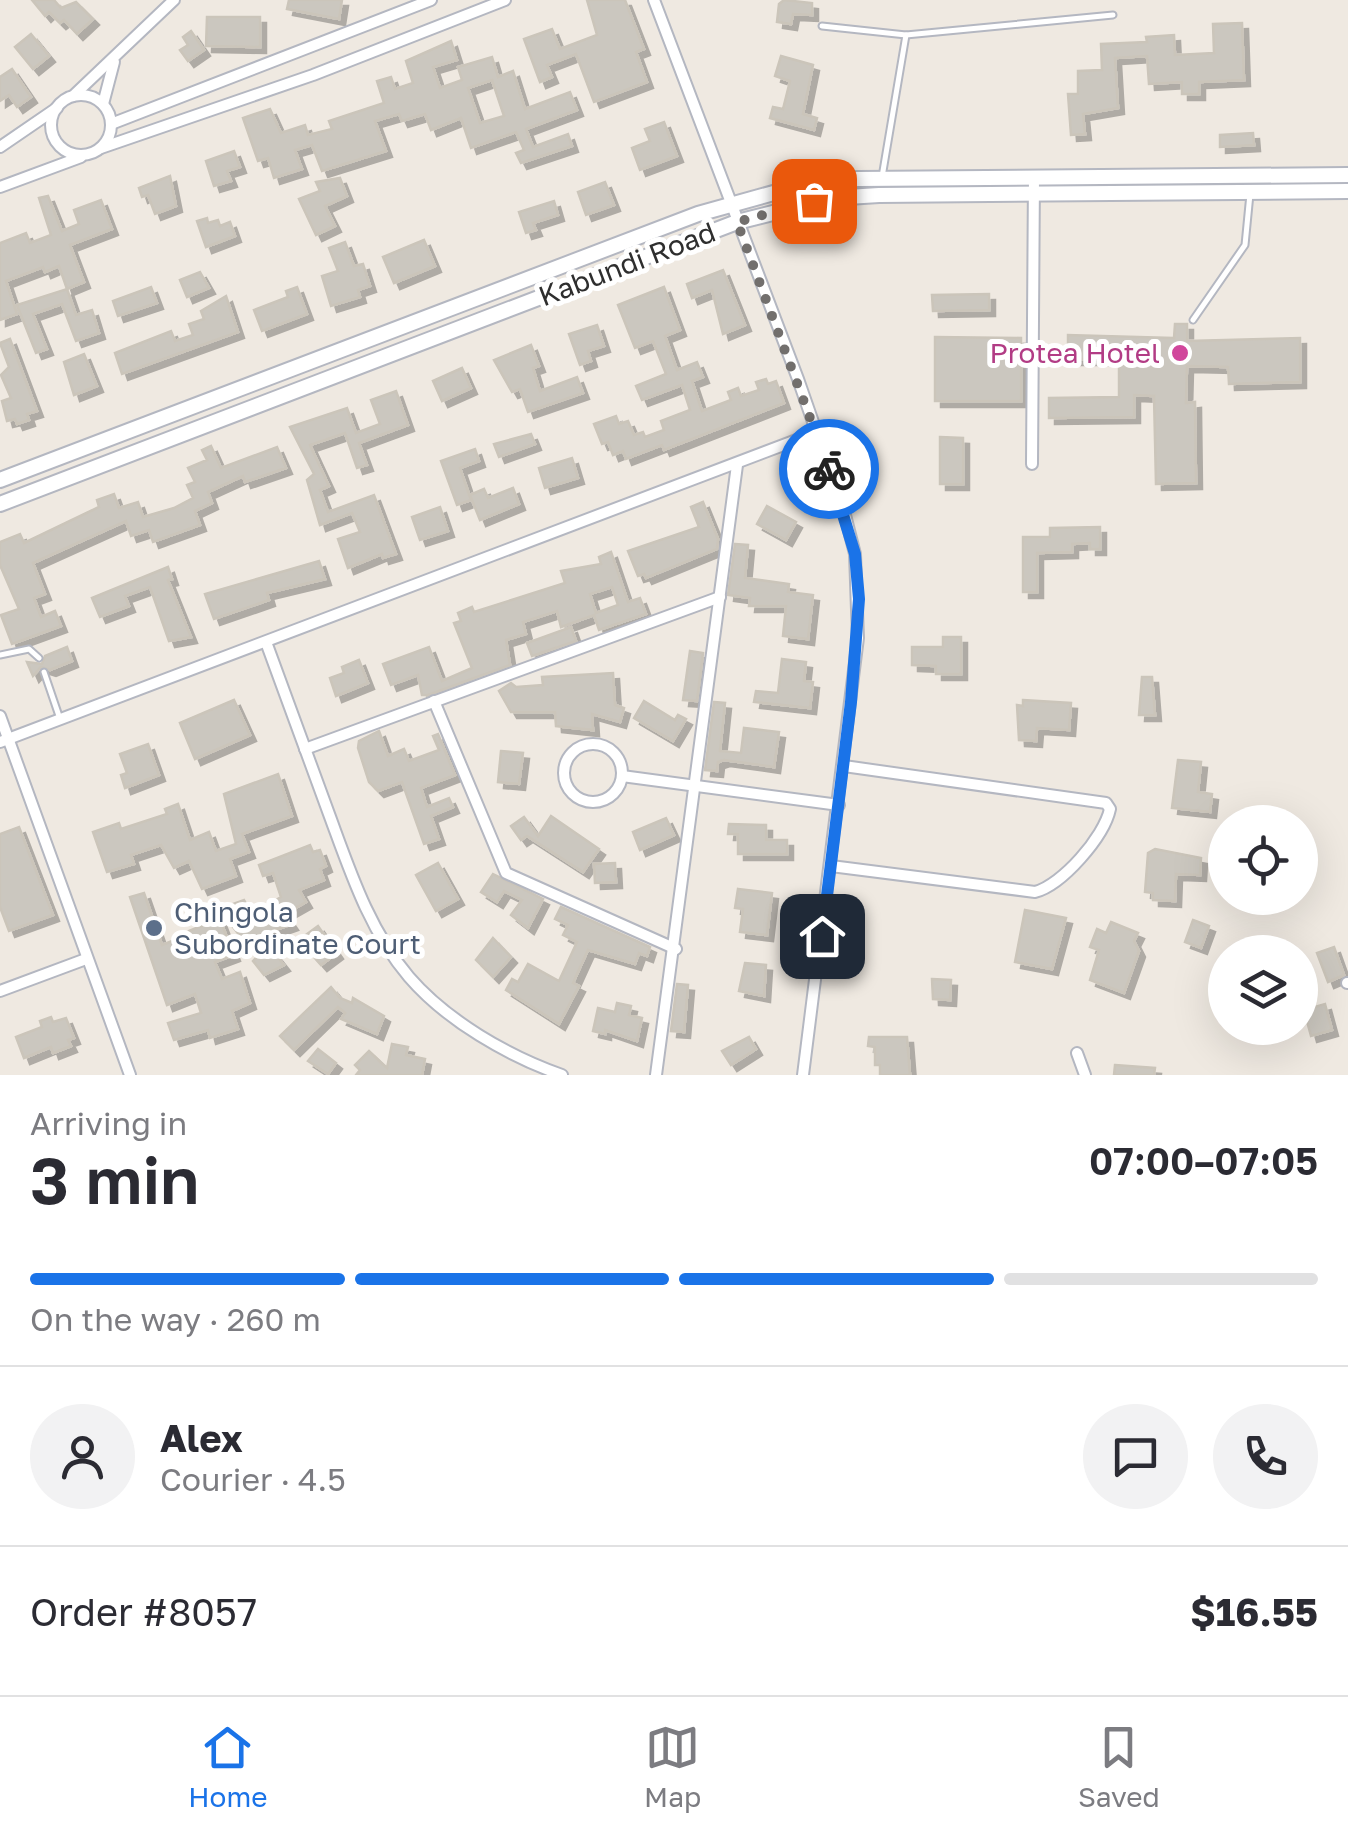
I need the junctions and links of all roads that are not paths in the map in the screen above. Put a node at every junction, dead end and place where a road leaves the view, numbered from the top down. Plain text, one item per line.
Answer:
1 (174, 0) edge
2 (430, 0) edge
3 (654, 0) edge
4 (501, 1) edge
5 (1112, 15) dead end
6 (370, 23) junction
7 (822, 26) dead end
8 (906, 35) junction
9 (380, 48) junction
10 (300, 51) junction
11 (114, 60) junction
12 (242, 74) junction
13 (310, 76) junction
14 (72, 97) junction
15 (251, 97) junction
16 (103, 104) junction
17 (58, 107) junction
18 (111, 124) junction
19 (0, 146) edge
20 (100, 148) junction
21 (86, 154) junction
22 (1348, 175) edge
23 (882, 178) junction
24 (1034, 184) junction
25 (0, 187) edge
26 (1348, 190) edge
27 (1250, 191) junction
28 (880, 195) junction
29 (730, 204) junction
30 (737, 222) junction
31 (631, 240) junction
32 (639, 260) junction
33 (556, 268) junction
34 (564, 289) junction
35 (496, 291) junction
36 (504, 312) junction
37 (438, 313) junction
38 (1192, 320) dead end
39 (446, 334) junction
40 (376, 337) junction
41 (384, 357) junction
42 (320, 358) junction
43 (329, 378) junction
44 (258, 382) junction
45 (266, 402) junction
46 (199, 404) junction
47 (208, 424) junction
48 (140, 426) junction
49 (815, 433) junction
50 (148, 447) junction
51 (80, 450) junction
52 (737, 464) junction
53 (1032, 464) dead end
54 (88, 470) junction
55 (0, 480) edge
56 (5, 502) edge
57 (720, 597) junction
58 (266, 642) junction
59 (0, 655) edge
60 (39, 658) dead end
61 (44, 672) dead end
62 (434, 700) junction
63 (0, 716) edge
64 (60, 720) junction
65 (4, 741) edge
66 (305, 749) junction
67 (844, 766) junction
68 (622, 776) junction
69 (696, 785) junction
70 (839, 804) junction
71 (831, 866) junction
72 (676, 949) junction
73 (86, 959) junction
74 (0, 991) edge
75 (1077, 1052) dead end
76 (130, 1075) edge
77 (562, 1075) edge
78 (656, 1075) edge
79 (803, 1075) edge
80 (1086, 1075) edge

1 - 11 street
2 - 6 street
3 - 29 street
4 - 9 street
5 - 8 lane
6 - 9 street
6 - 10 street
7 - 8 lane
8 - 23 lane
9 - 13 street
10 - 12 street
10 - 13 street
11 - 14 street
11 - 16 street
12 - 15 street
12 - 18 street
13 - 15 street
14 - 16 street
14 - 17 street
15 - 20 street
16 - 18 street
17 - 19 street
17 - 21 street
18 - 20 street
20 - 21 street
21 - 25 street
22 - 24 street, Kabundi Road
23 - 24 street, Kabundi Road
23 - 28 lane
23 - 29 street, Kabundi Road
24 - 27 street, Kabundi Road
24 - 28 street, Kabundi Road
24 - 53 street
26 - 27 street, Kabundi Road
27 - 38 lane
28 - 30 street, Kabundi Road
29 - 30 street
29 - 31 street, Kabundi Road
30 - 32 street, Kabundi Road
30 - 49 street
31 - 32 street
31 - 33 street, Kabundi Road
32 - 34 street, Kabundi Road
33 - 34 street
33 - 35 street, Kabundi Road
34 - 36 street, Kabundi Road
35 - 36 street
35 - 37 street, Kabundi Road
36 - 39 street, Kabundi Road
37 - 39 street
37 - 40 street, Kabundi Road
39 - 41 street, Kabundi Road
40 - 41 street
40 - 42 street, Kabundi Road
41 - 43 street, Kabundi Road
42 - 43 street
42 - 44 street, Kabundi Road
43 - 45 street, Kabundi Road
44 - 45 street
44 - 46 street, Kabundi Road
45 - 47 street, Kabundi Road
46 - 47 street
46 - 48 street, Kabundi Road
47 - 50 street, Kabundi Road
48 - 50 street
48 - 51 street, Kabundi Road
49 - 52 street
49 - 67 street
50 - 54 street, Kabundi Road
51 - 54 street
51 - 55 street, Kabundi Road
52 - 57 street
52 - 58 street
54 - 56 street, Kabundi Road
55 - 56 street
57 - 62 street
57 - 69 street
58 - 64 street
58 - 66 street
59 - 60 lane
61 - 64 lane
62 - 66 street
62 - 72 street
63 - 65 street
64 - 65 street
65 - 73 street
66 - 77 street
67 - 70 street
67 - 71 street
68 - 68 street
68 - 69 street
69 - 70 street
69 - 72 street
70 - 71 street
71 - 79 street
72 - 78 street
73 - 74 street
73 - 76 street
75 - 80 street

